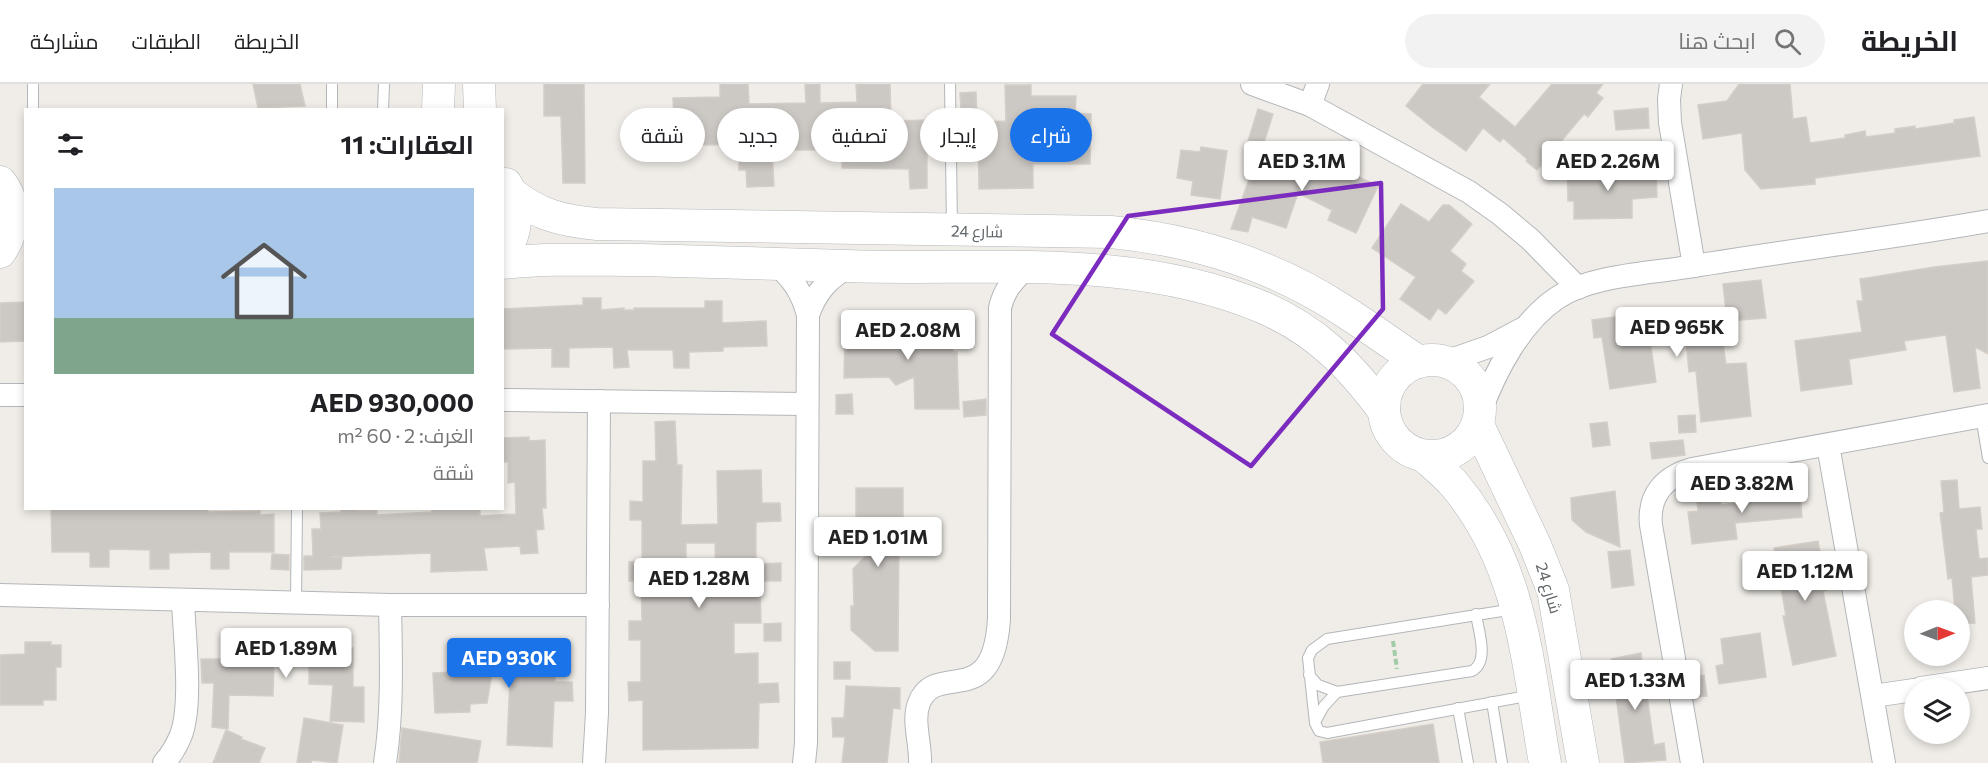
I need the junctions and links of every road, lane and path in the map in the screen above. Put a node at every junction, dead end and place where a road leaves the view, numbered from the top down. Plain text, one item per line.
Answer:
1 (33, 84) edge
2 (332, 84) edge
3 (384, 84) edge
4 (439, 84) edge
5 (479, 84) edge
6 (950, 84) edge
7 (1252, 84) edge
8 (1318, 84) edge
9 (1671, 84) edge
10 (1310, 105) junction
11 (33, 108) edge
12 (332, 108) edge
13 (383, 108) edge
14 (438, 108) edge
15 (480, 108) edge
16 (507, 186) edge
17 (10, 190) edge
18 (1988, 221) edge
19 (952, 230) junction
20 (504, 250) edge
21 (0, 252) edge
22 (24, 253) edge
23 (0, 260) edge
24 (774, 262) junction
25 (504, 263) edge
26 (850, 266) junction
27 (1694, 266) junction
28 (1027, 267) junction
29 (1578, 288) junction
30 (808, 315) junction
31 (1529, 325) junction
32 (1432, 362) junction
33 (0, 395) edge
34 (24, 395) edge
35 (504, 400) edge
36 (600, 401) junction
37 (806, 404) junction
38 (1384, 411) junction
39 (1985, 416) edge
40 (1479, 418) junction
41 (1828, 445) junction
42 (1424, 456) junction
43 (1988, 458) edge
44 (297, 510) edge
45 (0, 595) edge
46 (183, 600) junction
47 (296, 602) junction
48 (598, 604) junction
49 (390, 605) junction
50 (1518, 609) junction
51 (1476, 614) junction
52 (1309, 675) junction
53 (1988, 678) edge
54 (1970, 681) edge
55 (1904, 691) edge
56 (1337, 692) junction
57 (1533, 695) junction
58 (1873, 696) junction
59 (1492, 702) junction
60 (1458, 708) junction
61 (1315, 723) junction
62 (164, 763) edge
63 (386, 763) edge
64 (594, 763) edge
65 (804, 763) edge
66 (920, 763) edge
67 (1468, 763) edge
68 (1502, 763) edge
69 (1545, 763) edge
70 (1583, 763) edge
71 (1692, 763) edge
72 (1884, 763) edge

1 - 11 lane
2 - 12 lane
3 - 13 lane
4 - 14 street
5 - 15 street
6 - 19 lane
7 - 10 street
8 - 10 street
9 - 27 street
10 - 29 street
16 - 19 street, شارع 24
16 - 20 street
17 - 21 street
18 - 27 street
19 - 32 street, شارع 24
22 - 23 street
24 - 25 street
24 - 26 street
24 - 30 street
26 - 28 street
26 - 30 street
27 - 29 street
28 - 38 street
28 - 66 street
29 - 31 street
30 - 37 street
31 - 32 street
31 - 40 street
32 - 38 street
32 - 40 street
33 - 34 street
35 - 36 street
36 - 37 street
36 - 48 street
37 - 65 street
38 - 42 street
39 - 41 street
39 - 43 lane
40 - 42 street
40 - 70 street, شارع 24
41 - 58 street
41 - 71 street
42 - 50 street
44 - 47 lane
45 - 46 street
46 - 47 street
46 - 62 street
47 - 49 street
48 - 49 street
48 - 64 street
49 - 63 street
50 - 51 lane
50 - 57 street
51 - 52 lane
51 - 56 lane
52 - 56 lane
52 - 61 lane
53 - 54 street
55 - 58 street
56 - 61 lane
57 - 59 lane
57 - 69 street
58 - 72 street
59 - 60 lane
59 - 68 lane
60 - 61 lane
60 - 67 lane

